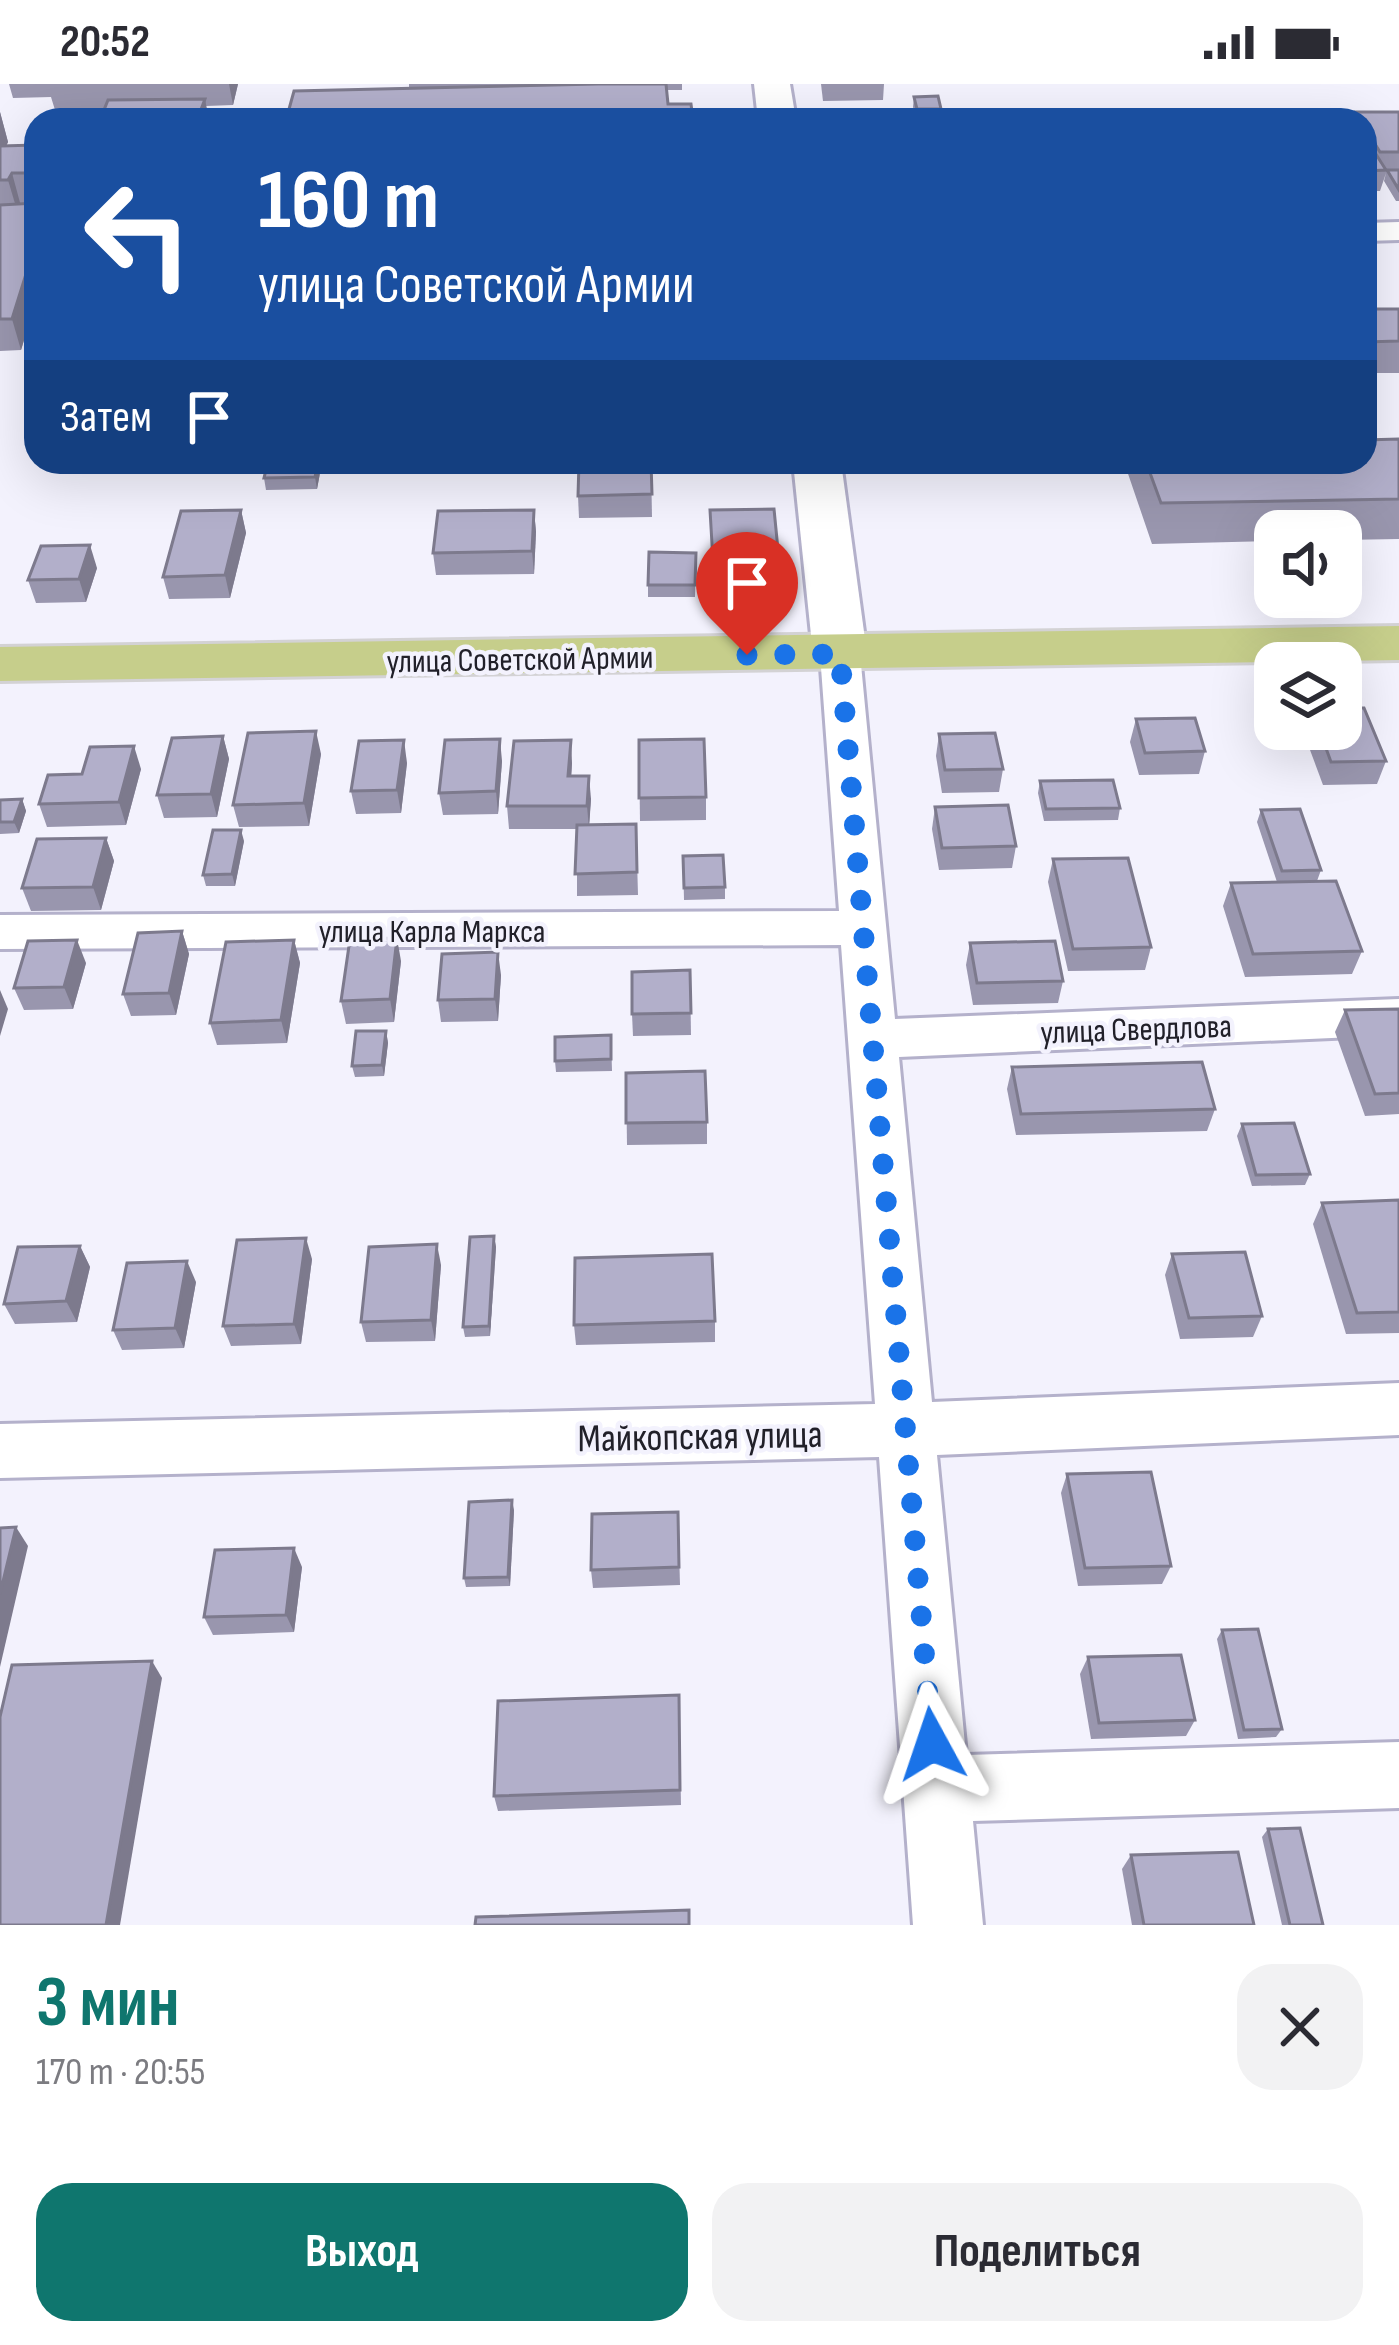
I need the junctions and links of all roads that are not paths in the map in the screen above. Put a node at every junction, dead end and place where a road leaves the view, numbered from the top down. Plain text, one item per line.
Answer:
1 (819, 474) edge
2 (1399, 643) edge
3 (840, 654) junction
4 (0, 664) edge
5 (863, 928) junction
6 (0, 932) edge
7 (1399, 1017) edge
8 (873, 1039) junction
9 (1399, 1409) edge
10 (905, 1430) junction
11 (0, 1451) edge
12 (1399, 1775) edge
13 (936, 1790) junction
14 (947, 1925) edge

1 - 3 street
2 - 3 main road, улица Советской Армии
3 - 4 main road, улица Советской Армии
3 - 5 street
5 - 6 street, улица Карла Маркса
5 - 8 street
7 - 8 street, улица Свердлова
8 - 10 street
9 - 10 street, Майкопская улица
10 - 11 street, Майкопская улица
10 - 13 street
12 - 13 street
13 - 14 street

